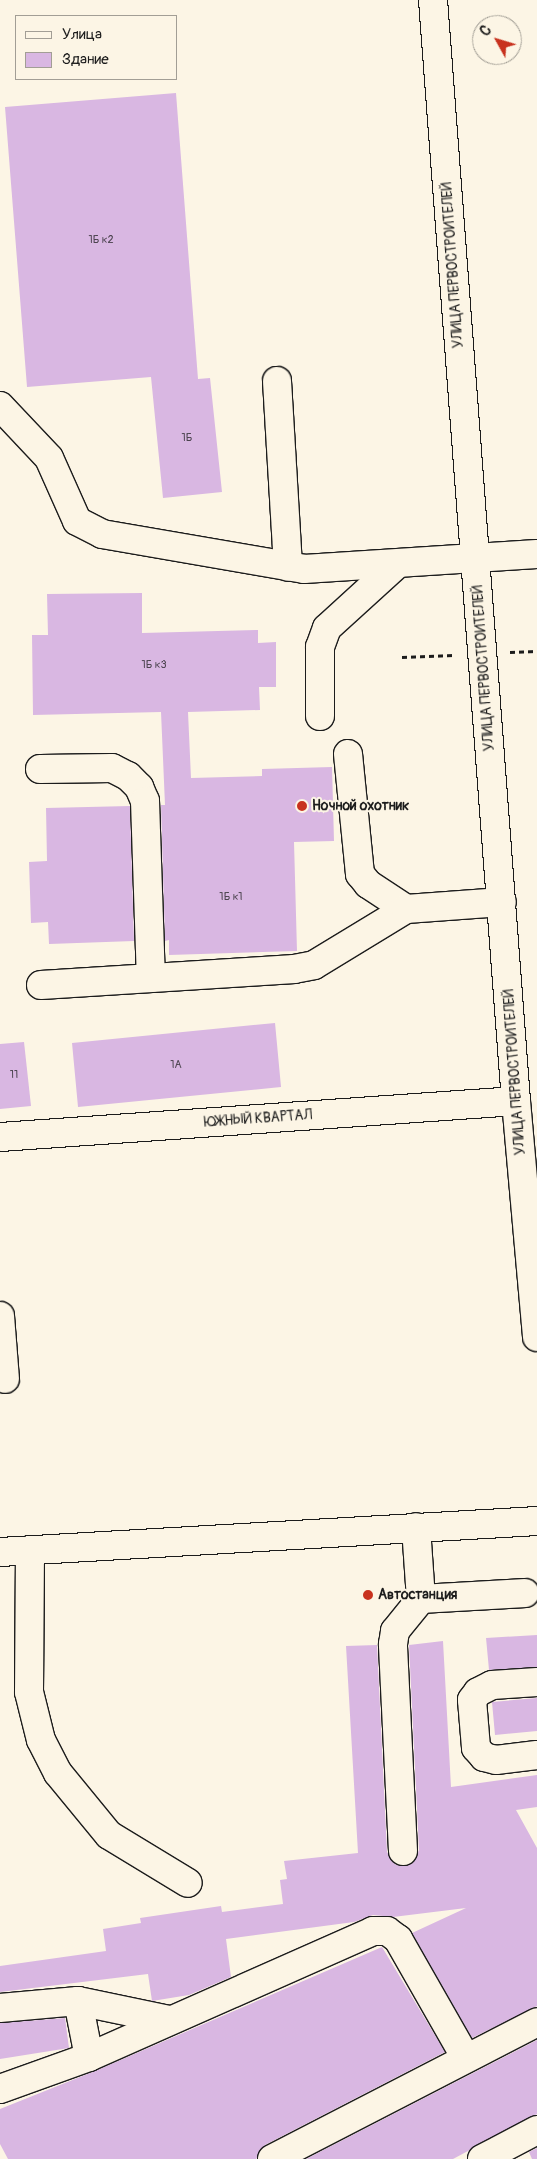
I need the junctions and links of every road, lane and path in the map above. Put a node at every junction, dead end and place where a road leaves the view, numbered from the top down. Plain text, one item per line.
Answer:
1 (433, 0) edge
2 (277, 381) dead end
3 (0, 406) edge
4 (537, 554) edge
5 (476, 559) junction
6 (396, 565) junction
7 (288, 567) junction
8 (320, 716) dead end
9 (348, 754) dead end
10 (40, 769) dead end
11 (502, 902) junction
12 (406, 909) junction
13 (150, 978) junction
14 (41, 985) dead end
15 (516, 1101) junction
16 (0, 1138) edge
17 (0, 1316) edge
18 (537, 1337) edge
19 (5, 1379) dead end
20 (537, 1521) edge
21 (416, 1527) junction
22 (30, 1550) junction
23 (0, 1552) edge
24 (525, 1593) dead end
25 (421, 1599) junction
26 (537, 1682) edge
27 (537, 1755) edge
28 (403, 1851) dead end
29 (188, 1883) dead end
30 (78, 2001) junction
31 (0, 2008) edge
32 (169, 2020) junction
33 (537, 2022) edge
34 (89, 2057) junction
35 (466, 2058) junction
36 (0, 2089) edge
37 (537, 2130) edge
38 (513, 2152) edge
39 (272, 2159) edge
40 (482, 2159) edge

1 - 5 street, УЛИЦА ПЕРВОСТРОИТЕЛЕЙ
2 - 7 street
3 - 7 street
4 - 5 street
5 - 6 street
5 - 11 street, УЛИЦА ПЕРВОСТРОИТЕЛЕЙ
6 - 7 street
6 - 8 street
9 - 12 street
10 - 13 street
11 - 12 street
11 - 15 street, УЛИЦА ПЕРВОСТРОИТЕЛЕЙ
12 - 13 street
13 - 14 street
15 - 16 street, ЮЖНЫЙ КВАРТАЛ
15 - 18 street, УЛИЦА ПЕРВОСТРОИТЕЛЕЙ
17 - 19 street
20 - 21 street
21 - 22 street
21 - 25 street
22 - 23 street
22 - 29 street
24 - 25 street
25 - 28 street
26 - 27 street
30 - 31 street
30 - 32 street
30 - 34 street
32 - 34 street
32 - 35 street
33 - 35 street
34 - 36 street
35 - 39 street
37 - 38 street
38 - 40 street

